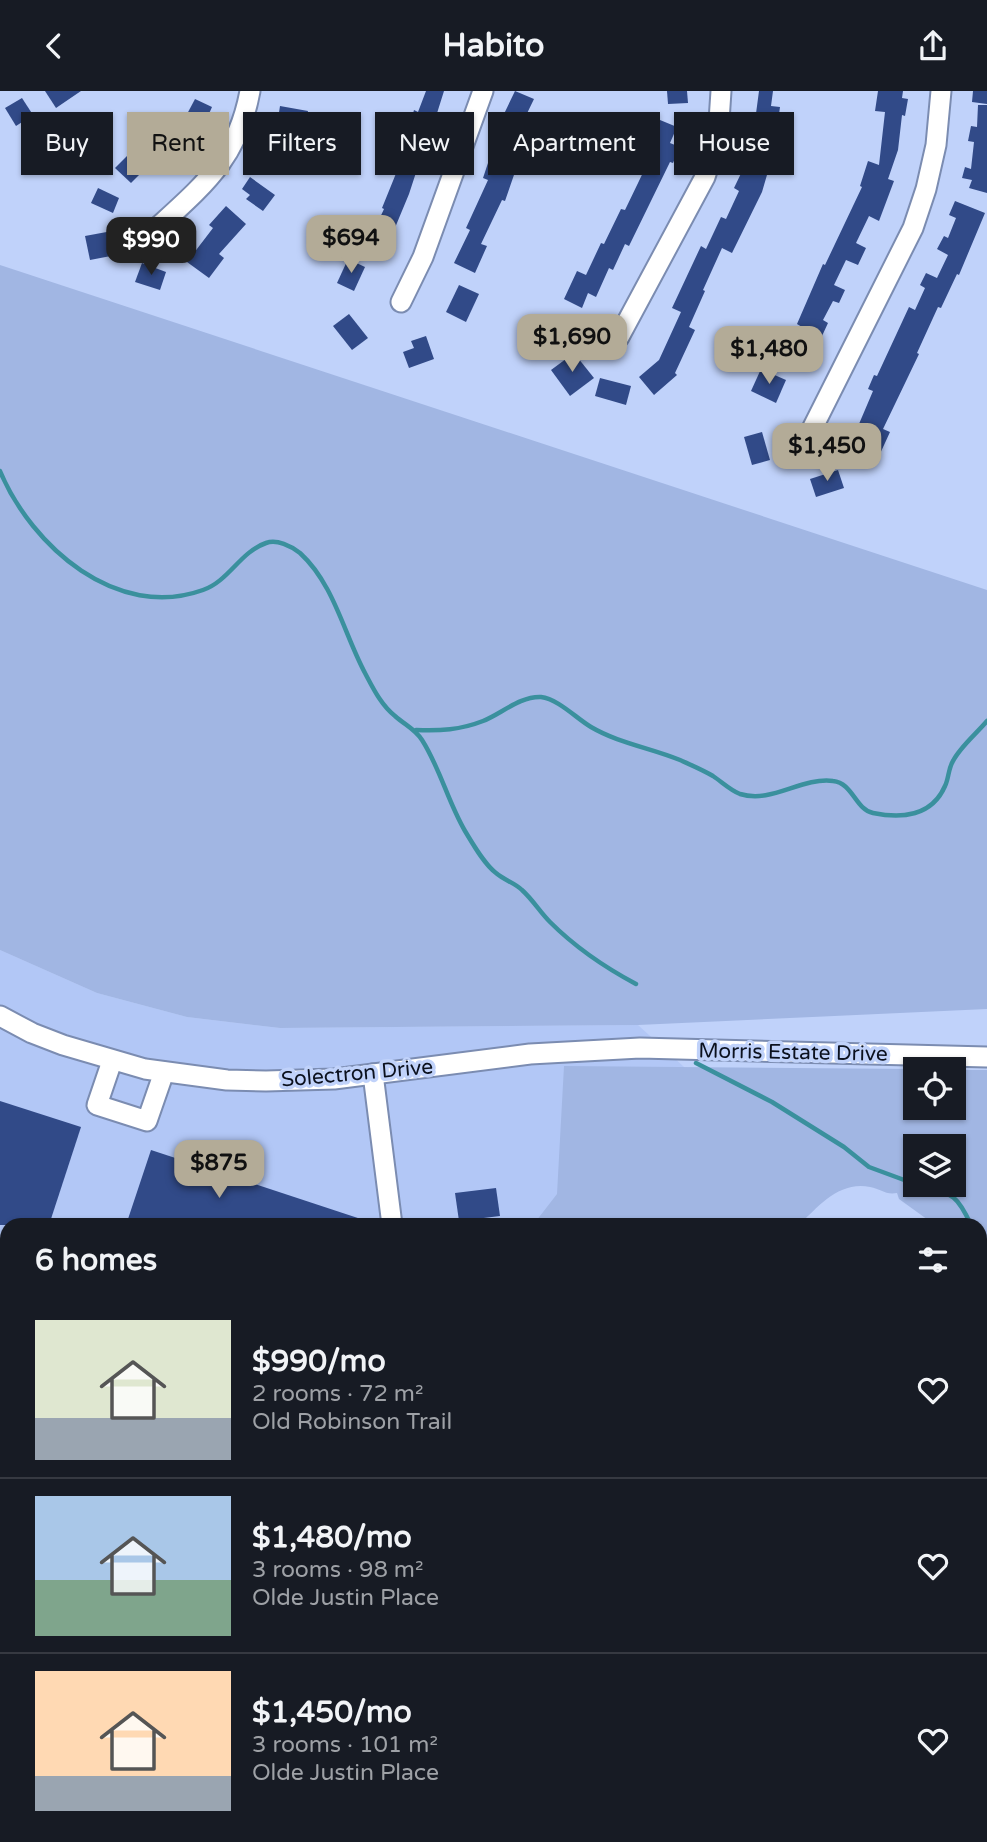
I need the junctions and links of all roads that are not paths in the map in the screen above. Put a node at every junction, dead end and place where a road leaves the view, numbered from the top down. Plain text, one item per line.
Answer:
1 (250, 91) edge
2 (483, 91) edge
3 (721, 91) edge
4 (941, 91) edge
5 (158, 227) dead end
6 (401, 302) dead end
7 (619, 337) dead end
8 (810, 433) dead end
9 (0, 1016) edge
10 (640, 1048) joint
11 (987, 1057) edge
12 (112, 1061) junction
13 (164, 1072) junction
14 (373, 1074) junction
15 (391, 1218) edge

1 - 5 street
2 - 6 street
3 - 7 street
4 - 8 street
9 - 12 street, Solectron Drive
10 - 11 street, Morris Estate Drive
10 - 14 street, Solectron Drive
12 - 13 street, Solectron Drive
12 - 13 street
13 - 14 street, Solectron Drive
14 - 15 street

